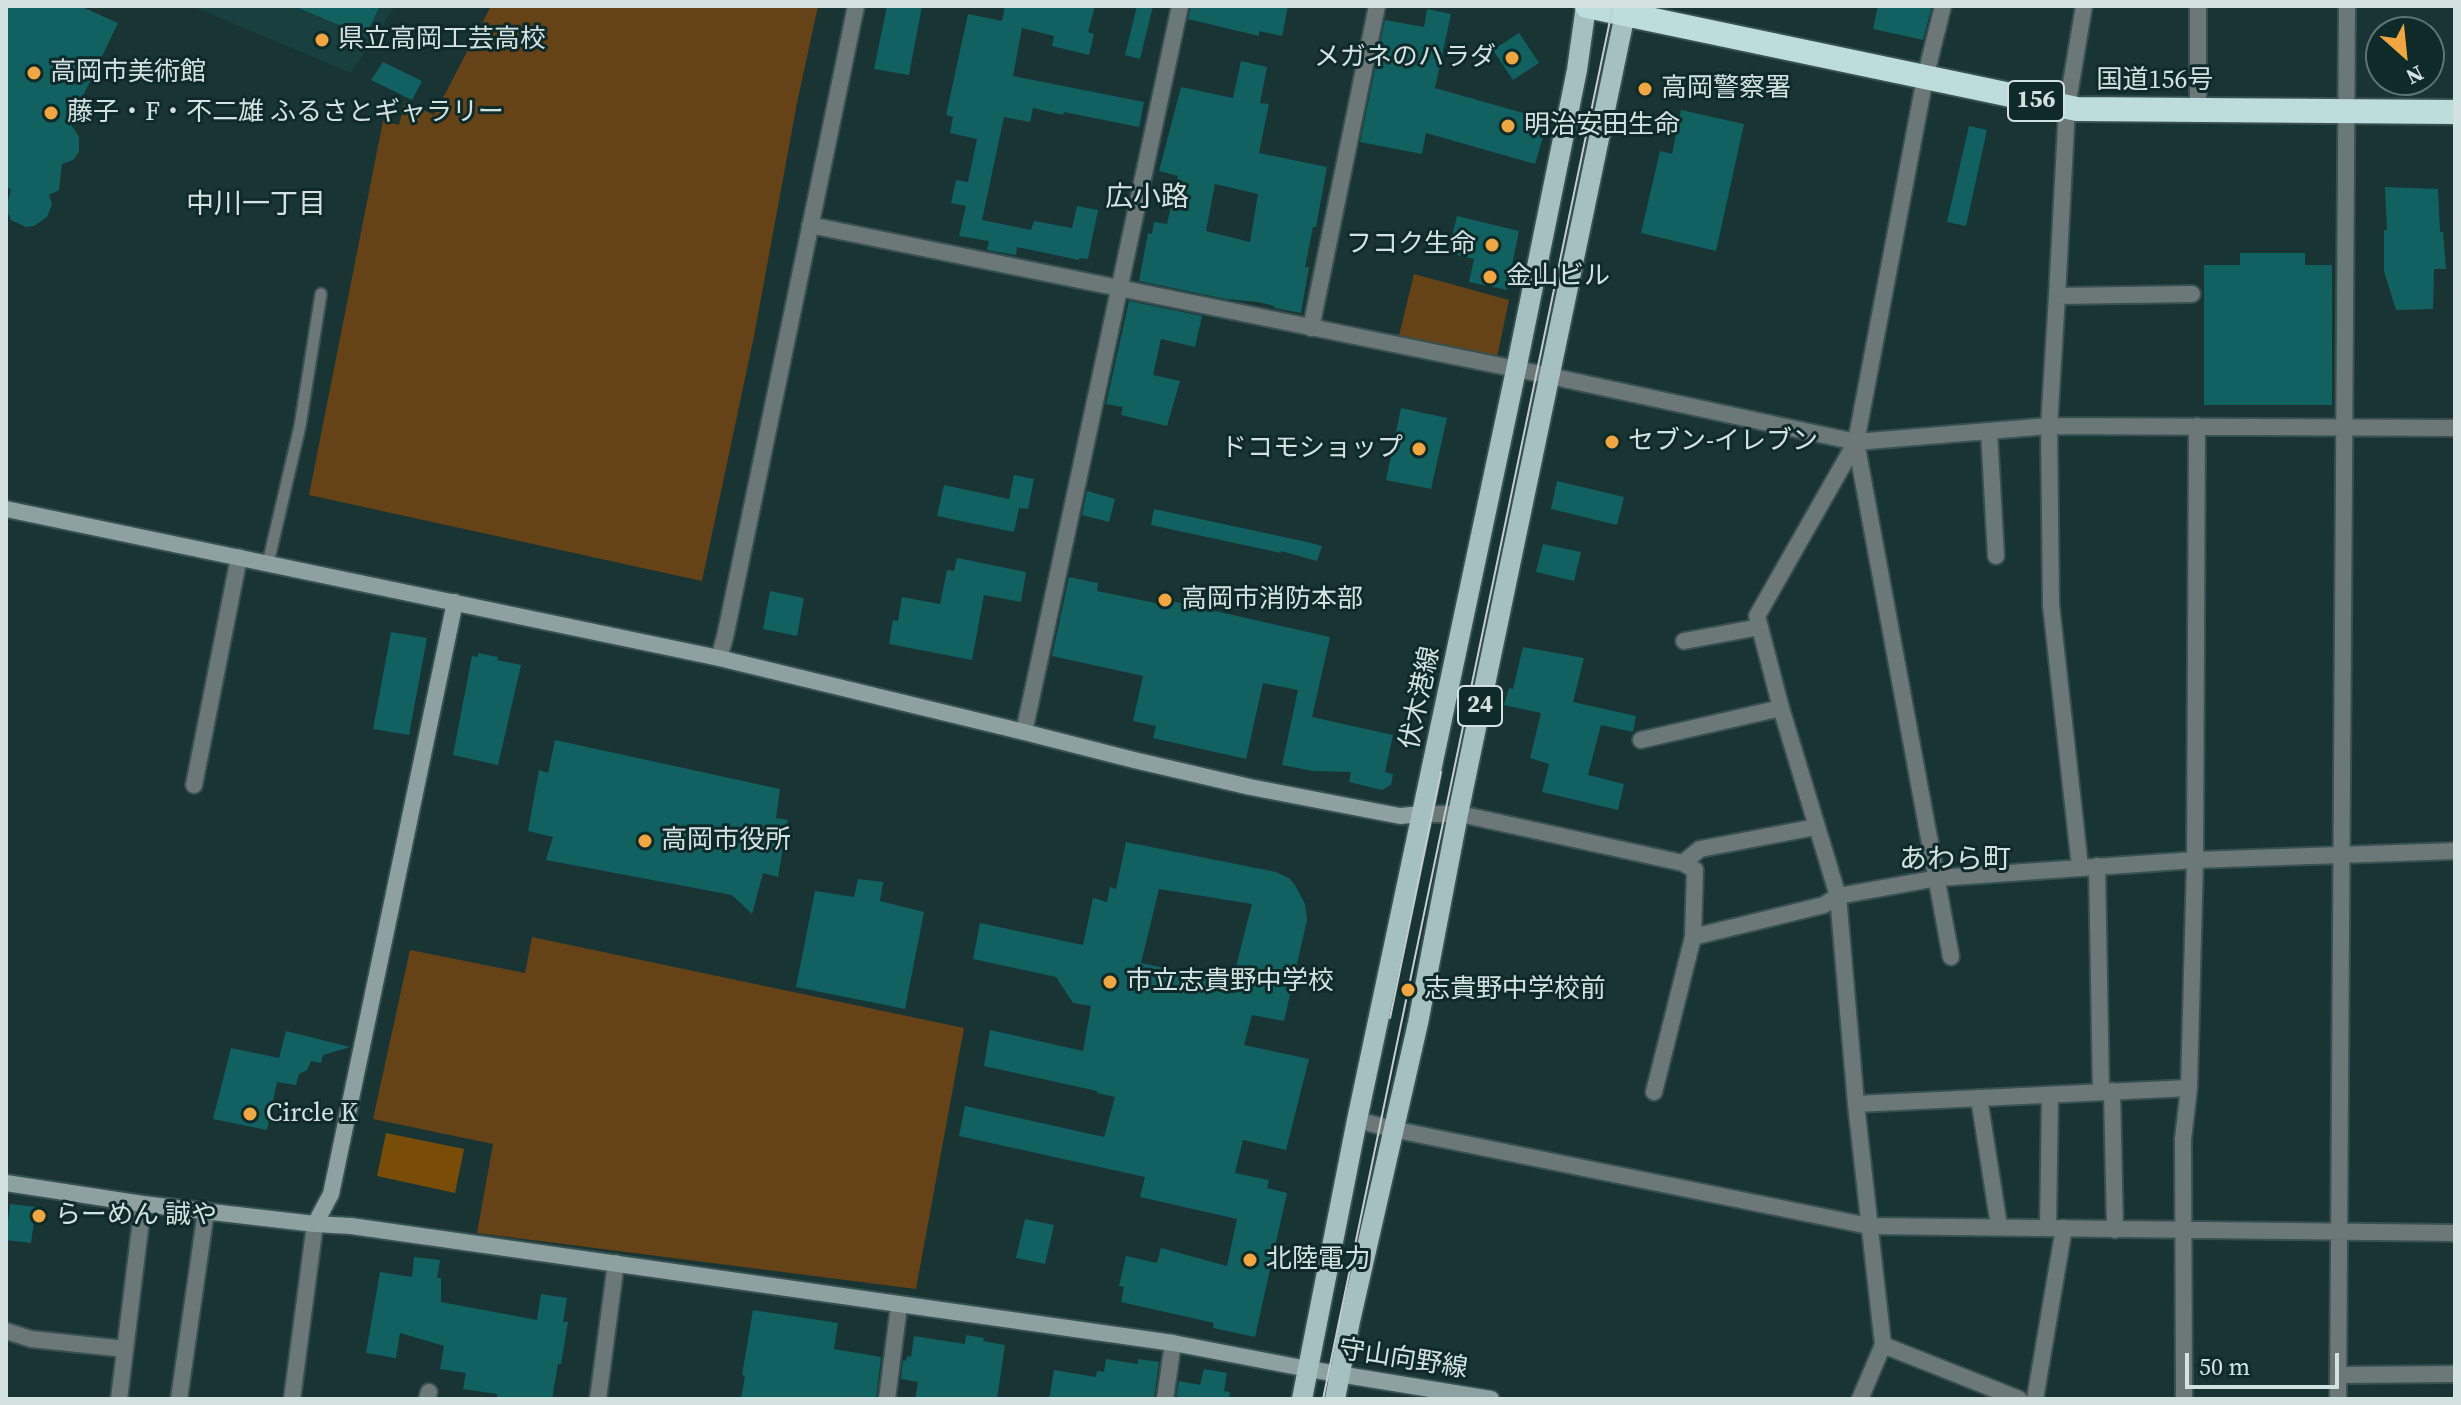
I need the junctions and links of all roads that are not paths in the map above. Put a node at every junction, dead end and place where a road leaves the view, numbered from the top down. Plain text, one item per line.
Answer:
1 (856, 6) edge
2 (1180, 6) edge
3 (1377, 6) edge
4 (1587, 6) edge
5 (1943, 6) edge
6 (2084, 6) edge
7 (2198, 6) edge
8 (2347, 6) edge
9 (1626, 10) edge
10 (1925, 78) junction
11 (2067, 107) junction
12 (2198, 110) junction
13 (2346, 111) junction
14 (2455, 112) edge
15 (810, 225) junction
16 (1120, 288) junction
17 (321, 294) dead end
18 (2192, 294) dead end
19 (2057, 296) junction
20 (1311, 328) junction
21 (1516, 370) junction
22 (1549, 376) junction
23 (2049, 426) junction
24 (2197, 426) junction
25 (2346, 428) junction
26 (2455, 428) edge
27 (1989, 431) junction
28 (1856, 442) junction
29 (6, 509) edge
30 (1996, 556) dead end
31 (239, 557) junction
32 (268, 563) junction
33 (455, 602) junction
34 (1760, 627) junction
35 (1684, 641) dead end
36 (719, 658) junction
37 (1781, 708) junction
38 (1024, 732) junction
39 (1641, 740) dead end
40 (194, 785) dead end
41 (1423, 814) junction
42 (1458, 814) junction
43 (1816, 827) junction
44 (2455, 851) edge
45 (2343, 856) junction
46 (2195, 860) junction
47 (1683, 863) junction
48 (2097, 866) junction
49 (2080, 867) junction
50 (1938, 878) junction
51 (1838, 896) junction
52 (1693, 937) junction
53 (1951, 957) dead end
54 (2189, 1088) junction
55 (1654, 1092) dead end
56 (2107, 1092) junction
57 (2050, 1095) junction
58 (1979, 1098) junction
59 (1856, 1104) junction
60 (1357, 1120) junction
61 (1392, 1129) junction
62 (6, 1183) edge
63 (143, 1204) junction
64 (206, 1211) junction
65 (315, 1224) junction
66 (1869, 1226) junction
67 (1999, 1226) junction
68 (2056, 1228) junction
69 (2115, 1230) junction
70 (2185, 1230) junction
71 (2339, 1232) junction
72 (2455, 1233) edge
73 (616, 1263) junction
74 (899, 1306) junction
75 (6, 1331) edge
76 (1173, 1343) junction
77 (1883, 1345) junction
78 (125, 1349) junction
79 (1308, 1369) junction
80 (1339, 1373) junction
81 (2455, 1374) edge
82 (2338, 1375) junction
83 (119, 1399) edge
84 (179, 1399) edge
85 (292, 1399) edge
86 (598, 1399) edge
87 (887, 1399) edge
88 (1165, 1399) edge
89 (1302, 1399) edge
90 (1335, 1399) edge
91 (1491, 1399) edge
92 (1860, 1399) edge
93 (2019, 1399) edge
94 (2035, 1399) edge
95 (2184, 1399) edge
96 (2338, 1399) edge

1 - 15 street
2 - 16 street
3 - 20 street
4 - 9 highway, 国道156号 / 156
4 - 21 main road, 伏木港線 / 24
5 - 10 street
6 - 11 street
7 - 12 street
8 - 13 street
9 - 10 highway, 国道156号 / 156
9 - 22 main road, 24
10 - 11 highway, 国道156号 / 156
10 - 28 street
11 - 12 highway, 国道156号 / 156
11 - 19 street
12 - 13 highway, 国道156号 / 156
13 - 14 highway, 国道156号 / 156
13 - 25 street
15 - 16 street
15 - 36 street
16 - 20 street
16 - 38 street
17 - 32 lane
18 - 19 street
19 - 23 street
20 - 21 street
21 - 22 street
21 - 41 main road, 伏木港線 / 24
22 - 28 street
22 - 42 main road, 24
23 - 24 street
23 - 27 street
23 - 49 street
24 - 25 street
24 - 46 street
25 - 26 street
25 - 45 street
27 - 28 street
27 - 30 street
28 - 34 street
28 - 50 street
29 - 31 street
31 - 32 street
31 - 40 street
32 - 33 street
33 - 36 street
33 - 65 street
34 - 35 street
34 - 37 street
36 - 38 street
37 - 39 street
37 - 43 street
38 - 41 street
41 - 42 street
41 - 60 main road, 伏木港線 / 24
42 - 47 street
42 - 61 main road, 24
43 - 47 street
43 - 51 street
44 - 45 street
45 - 46 street
45 - 71 street
46 - 48 street
46 - 54 street
47 - 52 street
48 - 49 street
48 - 56 street
49 - 50 street
50 - 51 street
50 - 53 street
51 - 52 street
51 - 59 street
52 - 55 street
54 - 56 street
54 - 70 street
56 - 57 street
56 - 69 street
57 - 58 street
57 - 68 street
58 - 59 street
58 - 67 street
59 - 66 street
60 - 61 street
60 - 79 main road, 伏木港線 / 24
61 - 66 street
61 - 80 main road, 24
62 - 63 street, 守山向野線
63 - 64 street, 守山向野線
63 - 78 street
64 - 65 street, 守山向野線
64 - 84 street
65 - 73 street, 守山向野線
65 - 85 street
66 - 67 street
66 - 77 street
67 - 68 street
68 - 69 street
68 - 94 street
69 - 70 street
70 - 71 street
70 - 95 street
71 - 72 street
71 - 82 street
73 - 74 street, 守山向野線
73 - 86 street
74 - 76 street, 守山向野線
74 - 87 street
75 - 78 street
76 - 79 street, 守山向野線
76 - 88 street
77 - 92 street
77 - 93 street
78 - 83 street
79 - 80 street, 守山向野線
79 - 89 main road, 伏木港線 / 24
80 - 90 main road, 24
80 - 91 street, 守山向野線
81 - 82 street
82 - 96 street

